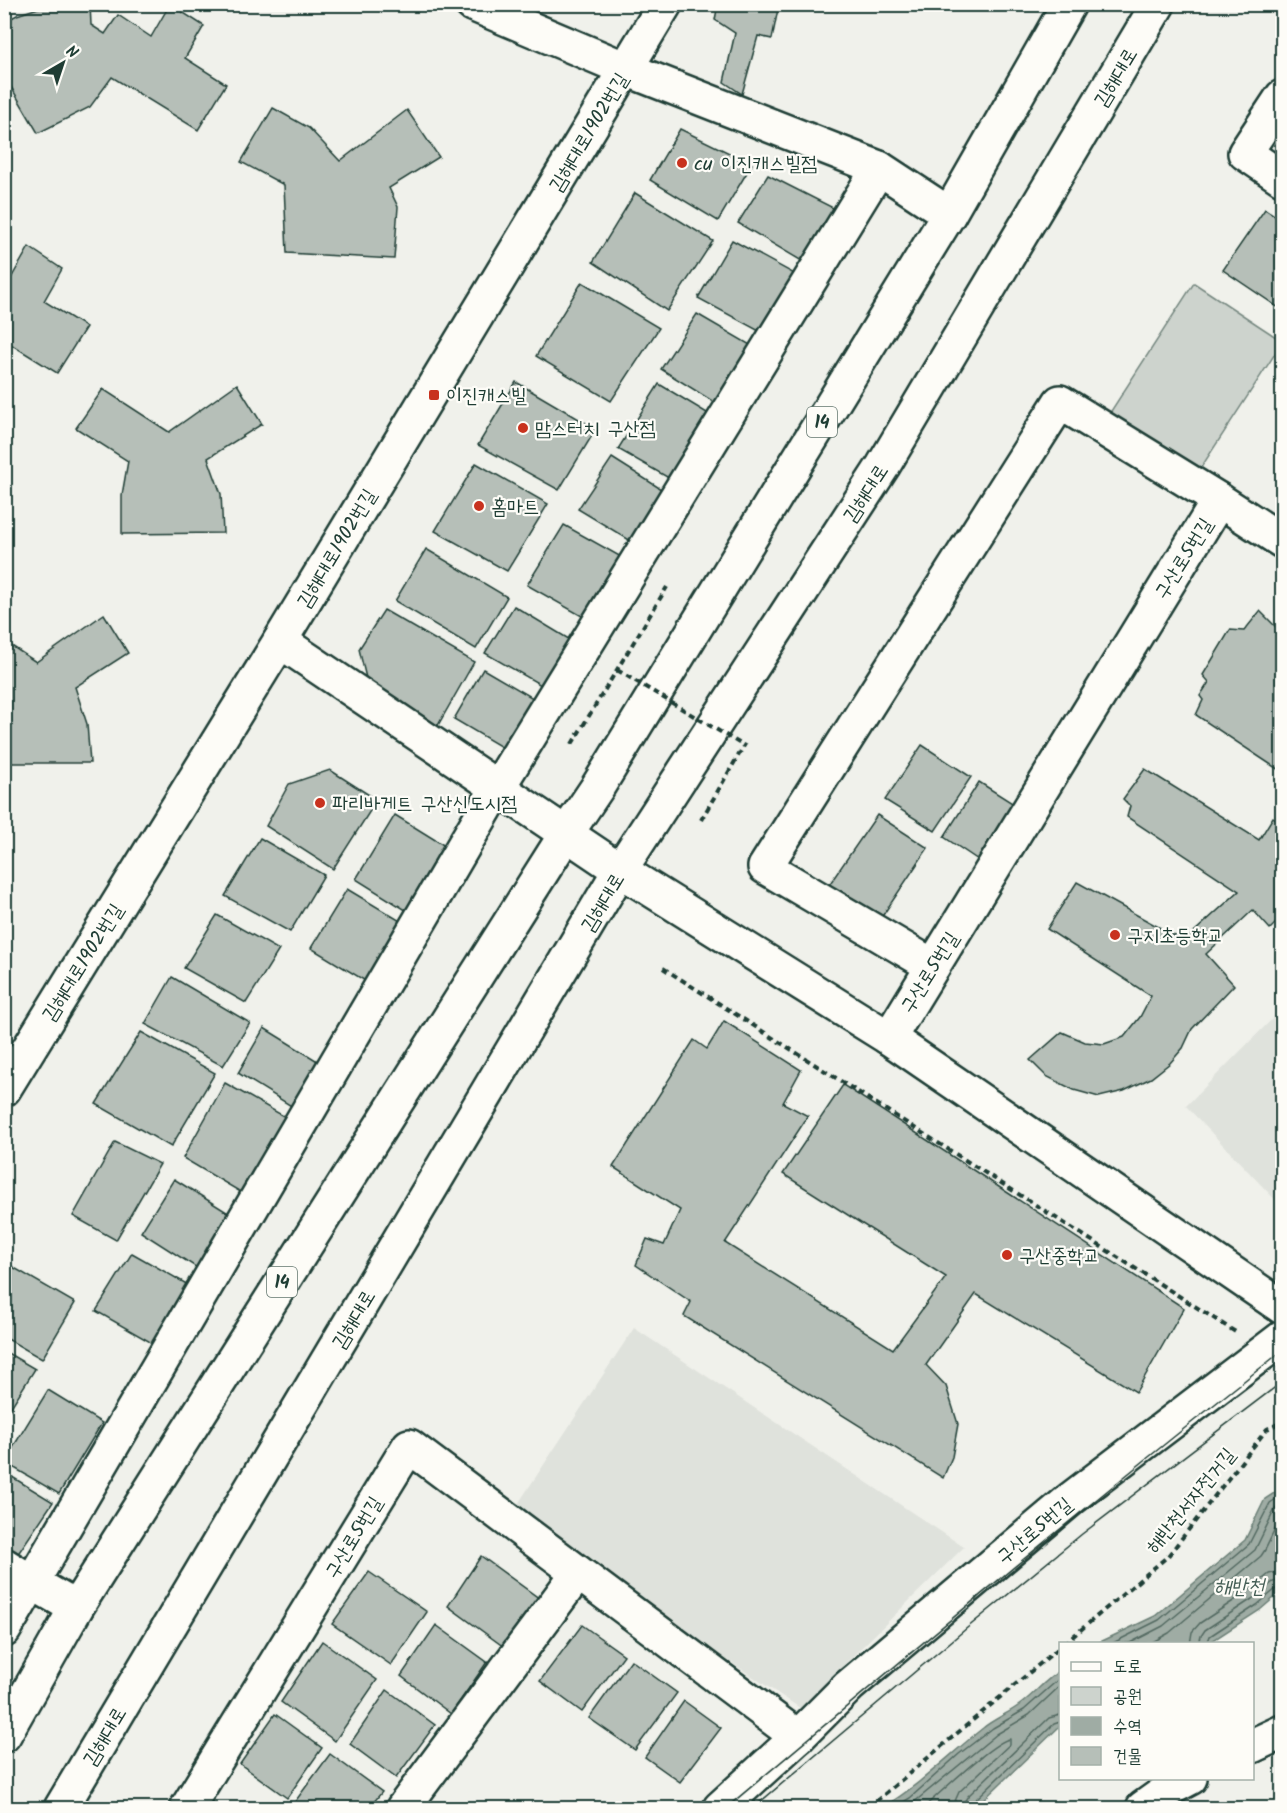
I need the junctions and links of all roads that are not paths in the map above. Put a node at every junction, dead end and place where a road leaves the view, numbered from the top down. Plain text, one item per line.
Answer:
1 (472, 4) edge
2 (665, 4) edge
3 (1070, 4) edge
4 (1158, 4) edge
5 (626, 69) junction
6 (1282, 97) edge
7 (879, 168) junction
8 (1282, 178) edge
9 (949, 214) junction
10 (1219, 500) junction
11 (1282, 541) edge
12 (280, 640) junction
13 (497, 789) junction
14 (566, 834) junction
15 (620, 870) junction
16 (933, 966) junction
17 (889, 1038) junction
18 (4, 1089) edge
19 (1282, 1307) edge
20 (1282, 1338) edge
21 (4, 1565) edge
22 (578, 1573) junction
23 (33, 1583) junction
24 (76, 1608) junction
25 (4, 1630) edge
26 (1282, 1732) edge
27 (4, 1735) edge
28 (798, 1737) junction
29 (1254, 1745) edge
30 (1188, 1780) edge
31 (61, 1809) edge
32 (187, 1809) edge
33 (403, 1809) edge
34 (720, 1809) edge
35 (1143, 1809) edge

1 - 5 street
2 - 5 street, 김해대로1902번길
3 - 9 street, 14
4 - 15 street, 김해대로
5 - 7 street
5 - 12 street, 김해대로1902번길
6 - 8 street
7 - 9 street
7 - 13 street
9 - 14 street, 14
10 - 11 street, 구산로5번길
10 - 16 street, 구산로5번길
10 - 16 street, 구산로5번길
12 - 13 street
12 - 18 street, 김해대로1902번길
13 - 14 street
13 - 23 street
14 - 15 street
14 - 24 street, 14
15 - 17 street
15 - 31 street, 김해대로
16 - 17 street, 구산로5번길
17 - 19 street
20 - 28 street, 구산로5번길
21 - 23 street
22 - 28 street, 구산로5번길
22 - 32 street, 구산로5번길
22 - 33 street
23 - 24 street
23 - 25 street
24 - 27 street, 14
26 - 29 street
28 - 34 street, 구산로5번길
30 - 35 street

